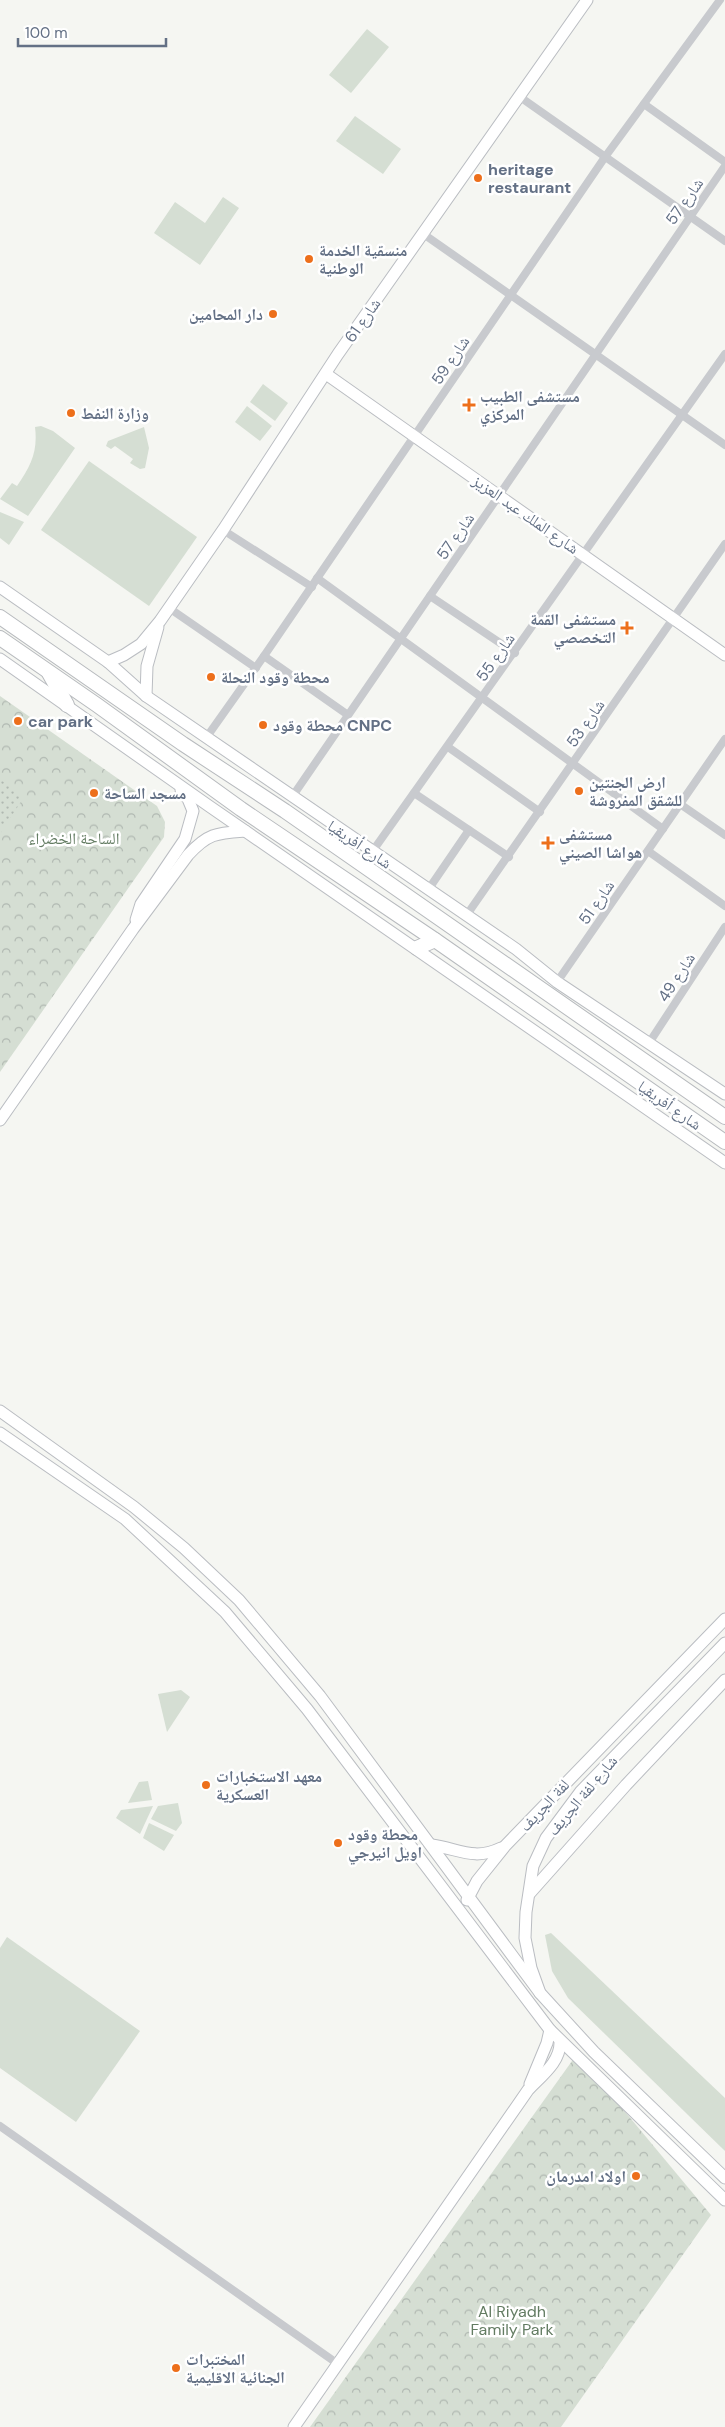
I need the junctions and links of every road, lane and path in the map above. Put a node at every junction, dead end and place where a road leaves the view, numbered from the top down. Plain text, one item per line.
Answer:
1 (587, 0) edge
2 (720, 0) edge
3 (520, 97) junction
4 (644, 104) junction
5 (605, 157) junction
6 (725, 162) edge
7 (725, 166) edge
8 (690, 216) junction
9 (422, 233) junction
10 (725, 241) edge
11 (510, 296) junction
12 (725, 354) edge
13 (594, 355) junction
14 (326, 374) junction
15 (682, 416) junction
16 (415, 436) junction
17 (725, 445) edge
18 (500, 496) junction
19 (223, 530) junction
20 (725, 544) edge
21 (584, 555) junction
22 (317, 578) junction
23 (0, 587) edge
24 (312, 587) junction
25 (430, 596) junction
26 (169, 608) junction
27 (0, 617) edge
28 (674, 618) junction
29 (160, 621) junction
30 (0, 638) edge
31 (400, 638) junction
32 (515, 653) junction
33 (725, 655) edge
34 (264, 656) junction
35 (0, 659) edge
36 (108, 662) junction
37 (256, 668) junction
38 (48, 670) junction
39 (146, 696) junction
40 (483, 698) junction
41 (67, 706) junction
42 (348, 715) junction
43 (206, 738) junction
44 (725, 739) edge
45 (448, 747) junction
46 (574, 763) junction
47 (172, 780) junction
48 (414, 793) junction
49 (292, 797) junction
50 (680, 804) junction
51 (540, 812) junction
52 (469, 830) junction
53 (663, 830) junction
54 (245, 831) junction
55 (725, 835) edge
56 (648, 851) junction
57 (372, 852) junction
58 (509, 857) junction
59 (428, 890) junction
60 (725, 906) edge
61 (466, 916) junction
62 (725, 927) edge
63 (133, 929) junction
64 (435, 940) junction
65 (417, 948) junction
66 (557, 982) junction
67 (598, 1029) junction
68 (650, 1042) junction
69 (587, 1048) junction
70 (725, 1094) edge
71 (725, 1117) edge
72 (0, 1120) edge
73 (725, 1142) edge
74 (725, 1163) edge
75 (0, 1411) edge
76 (0, 1433) edge
77 (98, 1479) junction
78 (88, 1492) junction
79 (239, 1600) junction
80 (226, 1612) junction
81 (725, 1619) edge
82 (725, 1643) edge
83 (725, 1680) edge
84 (432, 1845) junction
85 (505, 1846) junction
86 (530, 1893) junction
87 (468, 1895) junction
88 (463, 1917) junction
89 (540, 1993) junction
90 (550, 2030) junction
91 (560, 2041) junction
92 (528, 2090) junction
93 (0, 2126) edge
94 (725, 2178) edge
95 (725, 2200) edge
96 (338, 2364) junction
97 (294, 2427) edge

1 - 3 street, شارع 61
2 - 4 street, شارع 59
3 - 5 street
3 - 9 street, شارع 61
4 - 5 street, شارع 59
4 - 6 street
5 - 8 street
5 - 11 street, شارع 59
7 - 8 street, شارع 57
8 - 10 street
8 - 13 street, شارع 57
9 - 11 street
9 - 14 street, شارع 61
11 - 13 street
11 - 16 street, شارع 59
12 - 15 street, شارع 55
13 - 15 street
13 - 18 street, شارع 57
14 - 16 street, شارع الملك عبد العزيز
14 - 19 street, شارع 61
15 - 17 street
15 - 21 street, شارع 55
16 - 18 street, شارع الملك عبد العزيز
16 - 22 street, شارع 59
18 - 21 street, شارع الملك عبد العزيز
18 - 25 street, شارع 57
19 - 24 street
19 - 26 street, شارع 61
20 - 28 street, شارع 53
21 - 28 street, شارع الملك عبد العزيز
21 - 32 street, شارع 55
22 - 24 street, شارع 59
22 - 31 street
23 - 36 street, شارع أفريقيا
24 - 34 street, شارع 59
25 - 31 street, شارع 57
25 - 32 street
26 - 29 street, شارع 61
26 - 37 street
27 - 67 highway, شارع أفريقيا
28 - 33 street, شارع الملك عبد العزيز
28 - 46 street, شارع 53
29 - 36 street
29 - 39 street
30 - 38 highway, شارع أفريقيا
31 - 40 street
31 - 42 street, شارع 57
32 - 40 street, شارع 55
34 - 37 street, شارع 59
34 - 42 street
35 - 41 street, شارع أفريقيا
36 - 39 street, شارع أفريقيا
37 - 43 street, شارع 59
38 - 41 highway
38 - 64 highway, شارع أفريقيا
39 - 43 street, شارع أفريقيا
40 - 45 street, شارع 55
40 - 46 street
41 - 47 street, شارع أفريقيا
42 - 49 street, شارع 57
43 - 49 street, شارع أفريقيا
44 - 50 street, شارع 51
45 - 48 street, شارع 55
45 - 51 street
46 - 51 street, شارع 53
46 - 53 street
47 - 54 street, شارع أفريقيا
47 - 63 street
48 - 52 street
48 - 57 street, شارع 55
49 - 57 street, شارع أفريقيا
50 - 53 street, شارع 51
50 - 55 street
51 - 58 street, شارع 53
52 - 58 street
52 - 59 street
53 - 56 street, شارع 51
54 - 63 street
54 - 65 street, شارع أفريقيا
56 - 60 street
56 - 66 street, شارع 51
57 - 59 street, شارع أفريقيا
58 - 61 street, شارع 53
59 - 61 street, شارع أفريقيا
61 - 66 street, شارع أفريقيا
62 - 68 street, شارع 49
63 - 72 street
64 - 65 highway
64 - 69 highway, شارع أفريقيا
65 - 74 street, شارع أفريقيا
66 - 68 street, شارع أفريقيا
67 - 69 highway
67 - 71 highway, شارع أفريقيا
68 - 70 street, شارع أفريقيا
69 - 73 highway, شارع أفريقيا
75 - 77 street
76 - 78 street
77 - 78 street
77 - 79 street
78 - 80 street
79 - 80 street
79 - 84 street
80 - 88 street
81 - 85 street, لفة الجريف
82 - 86 street, شارع لفة الجريف
83 - 86 street
84 - 85 street
84 - 87 street
85 - 87 street, لفة الجريف
86 - 89 street, شارع لفة الجريف
87 - 88 street, لفة الجريف
87 - 89 street
88 - 90 street
89 - 94 street, شارع لفة الجريف
90 - 91 street
90 - 92 street
91 - 92 street
91 - 95 street
92 - 96 street
93 - 96 street
96 - 97 street

